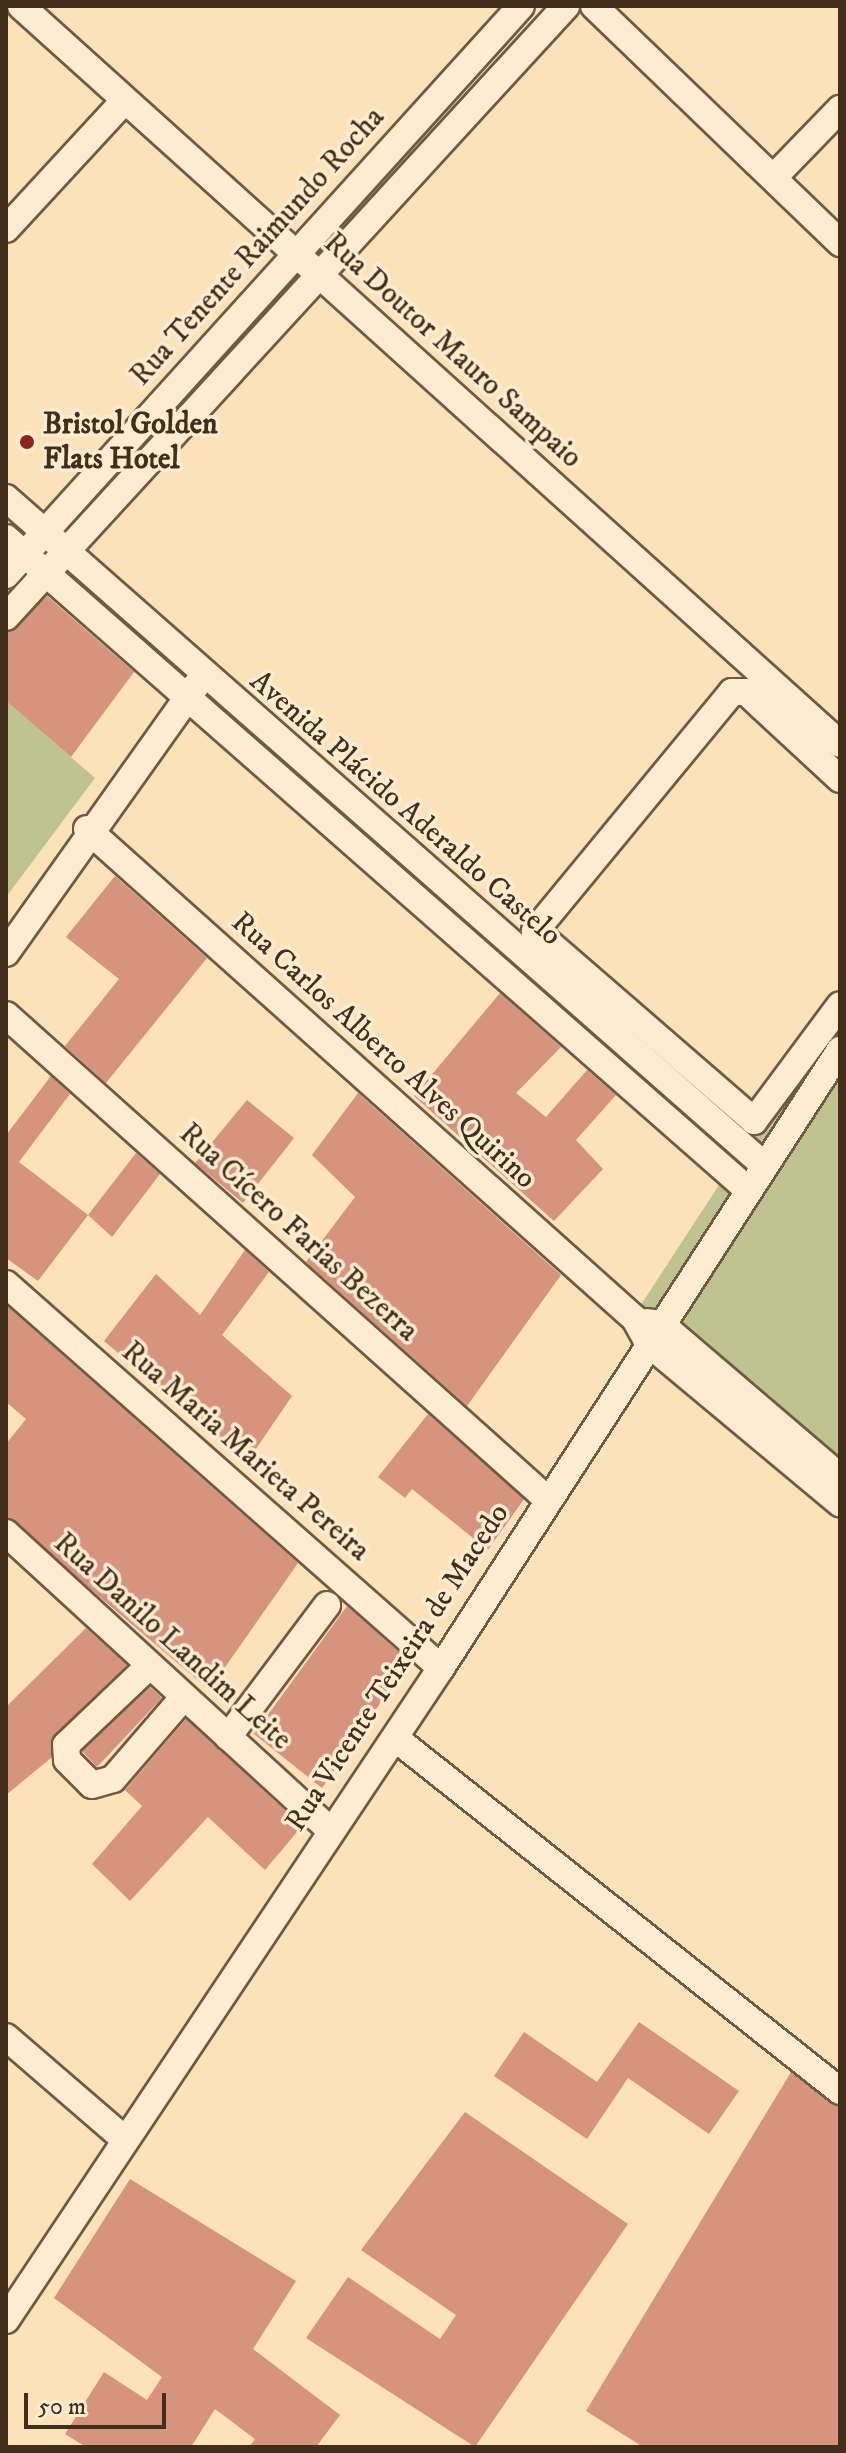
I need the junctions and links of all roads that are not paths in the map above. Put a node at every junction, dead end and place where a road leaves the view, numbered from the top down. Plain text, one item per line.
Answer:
1 (21, 6) edge
2 (521, 6) edge
3 (566, 6) edge
4 (594, 6) edge
5 (124, 101) junction
6 (840, 109) edge
7 (774, 177) junction
8 (6, 229) edge
9 (840, 243) edge
10 (296, 254) junction
11 (317, 271) junction
12 (169, 393) junction
13 (189, 411) junction
14 (6, 498) edge
15 (42, 531) junction
16 (15, 546) edge
17 (62, 550) junction
18 (45, 571) junction
19 (6, 575) edge
20 (6, 617) edge
21 (204, 675) junction
22 (188, 696) junction
23 (840, 744) edge
24 (840, 779) edge
25 (87, 829) junction
26 (6, 953) edge
27 (521, 953) junction
28 (503, 973) junction
29 (840, 1005) edge
30 (6, 1015) edge
31 (840, 1050) edge
32 (764, 1165) junction
33 (747, 1189) junction
34 (6, 1284) edge
35 (649, 1329) junction
36 (840, 1477) edge
37 (547, 1499) junction
38 (840, 1503) edge
39 (6, 1533) edge
40 (327, 1605) dead end
41 (148, 1667) junction
42 (441, 1668) junction
43 (183, 1698) junction
44 (228, 1737) junction
45 (395, 1738) junction
46 (330, 1830) junction
47 (6, 2037) edge
48 (840, 2091) edge
49 (124, 2139) junction
50 (6, 2320) edge

1 - 5 street, Rua Doutor Mauro Sampaio
2 - 10 street, Rua Tenente Raimundo Rocha
3 - 11 street, Rua Tenente Raimundo Rocha
4 - 7 street
5 - 8 street
5 - 10 street, Rua Doutor Mauro Sampaio
6 - 7 street
7 - 9 street
10 - 11 street, Rua Doutor Mauro Sampaio
10 - 12 street, Rua Tenente Raimundo Rocha
11 - 13 street, Rua Tenente Raimundo Rocha
11 - 23 street, Rua Doutor Mauro Sampaio
12 - 13 street
12 - 15 street, Rua Tenente Raimundo Rocha
13 - 17 street, Rua Tenente Raimundo Rocha
14 - 15 street, Avenida Plácido Aderaldo Castelo
15 - 16 street, Rua Tenente Raimundo Rocha
15 - 17 street, Avenida Plácido Aderaldo Castelo
16 - 18 street, Avenida Plácido Aderaldo Castelo
16 - 19 street, Rua Tenente Raimundo Rocha
17 - 18 street, Rua Tenente Raimundo Rocha
17 - 21 street, Avenida Plácido Aderaldo Castelo
18 - 20 street, Rua Tenente Raimundo Rocha
18 - 22 street, Avenida Plácido Aderaldo Castelo
21 - 22 street
21 - 27 street, Avenida Plácido Aderaldo Castelo
22 - 25 street
22 - 28 street, Avenida Plácido Aderaldo Castelo
24 - 29 street
25 - 26 street
25 - 35 street, Rua Carlos Alberto Alves Quirino
27 - 28 street
27 - 32 street, Avenida Plácido Aderaldo Castelo
28 - 33 street, Avenida Plácido Aderaldo Castelo
30 - 37 street, Rua Cícero Farias Bezerra
31 - 32 street, Rua Vicente Teixeira de Macedo
32 - 33 street, Rua Vicente Teixeira de Macedo
33 - 35 street, Rua Vicente Teixeira de Macedo
34 - 42 street, Rua Maria Marieta Pereira
35 - 36 street
35 - 37 street, Rua Vicente Teixeira de Macedo
35 - 38 street
37 - 42 street, Rua Vicente Teixeira de Macedo
39 - 41 street, Rua Danilo Landim Leite
40 - 44 street
41 - 43 street, Rua Danilo Landim Leite
41 - 43 street
42 - 45 street, Rua Vicente Teixeira de Macedo
43 - 44 street, Rua Danilo Landim Leite
44 - 46 street, Rua Danilo Landim Leite
45 - 46 street, Rua Vicente Teixeira de Macedo
45 - 48 street
46 - 49 street, Rua Vicente Teixeira de Macedo
47 - 49 street
49 - 50 street, Rua Vicente Teixeira de Macedo

